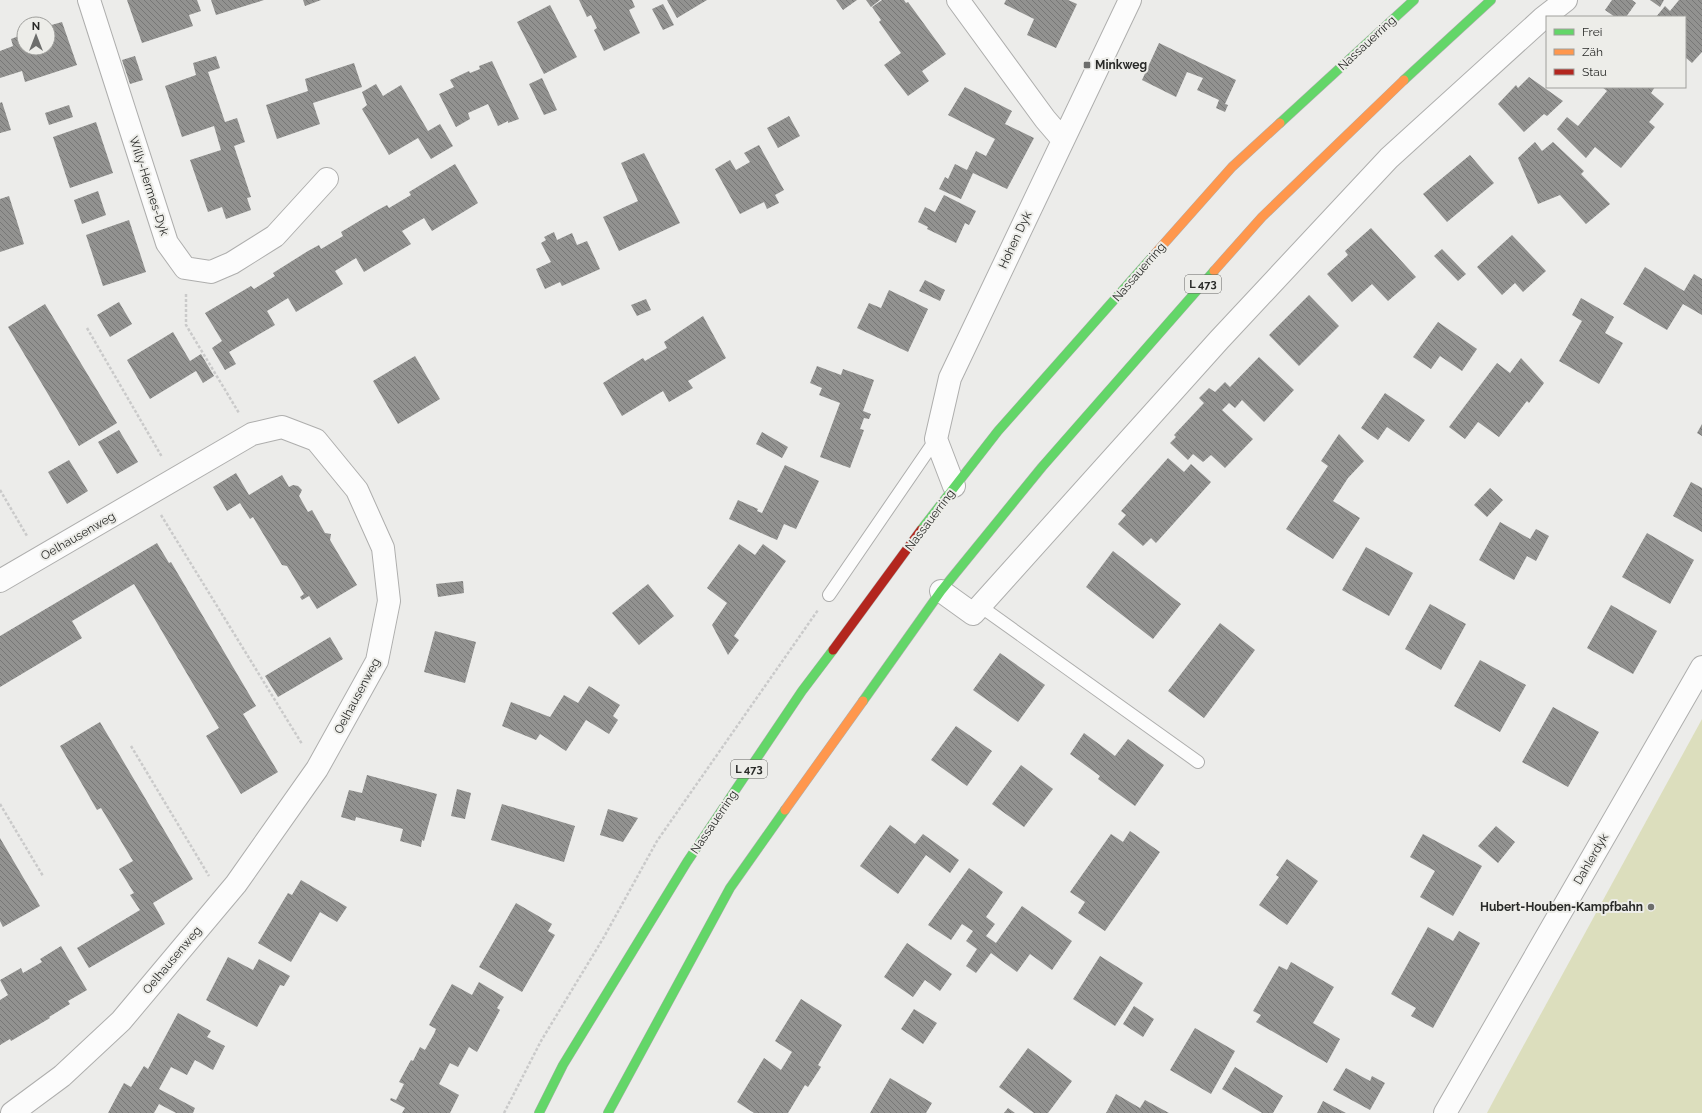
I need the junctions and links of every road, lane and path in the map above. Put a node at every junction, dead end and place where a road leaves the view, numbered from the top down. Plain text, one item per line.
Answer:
1 (89, 0) edge
2 (958, 0) edge
3 (1130, 0) edge
4 (1414, 0) edge
5 (1491, 0) edge
6 (1566, 0) edge
7 (1063, 140) junction
8 (327, 179) dead end
9 (185, 268) junction
10 (87, 328) dead end
11 (252, 434) junction
12 (936, 439) junction
13 (175, 479) junction
14 (954, 486) junction
15 (0, 490) edge
16 (148, 494) junction
17 (40, 558) junction
18 (0, 581) edge
19 (941, 591) junction
20 (829, 595) joint
21 (976, 610) junction
22 (1699, 679) edge
23 (131, 746) dead end
24 (1198, 762) dead end
25 (318, 769) junction
26 (0, 804) edge
27 (43, 876) dead end
28 (223, 899) junction
29 (12, 1113) edge
30 (504, 1113) edge
31 (539, 1113) edge
32 (608, 1113) edge
33 (1445, 1113) edge

1 - 9 street, Willy-Hermes-Dyk
2 - 7 street
3 - 7 street, Hohen Dyk
4 - 14 main road, Nassauerring / L 473
5 - 19 main road, L 473
6 - 21 street
7 - 12 street, Hohen Dyk
8 - 9 street
9 - 11 path
10 - 13 path
11 - 13 street, Oelhausenweg
11 - 25 street, Oelhausenweg
12 - 14 street
12 - 20 lane
13 - 16 street, Oelhausenweg
14 - 31 main road, Nassauerring / L 473
15 - 17 path
16 - 17 street, Oelhausenweg
16 - 25 path
17 - 18 street, Oelhausenweg
19 - 21 street
19 - 32 main road, L 473
20 - 30 path
21 - 24 lane
22 - 33 street, Dahlerdyk
23 - 28 path
25 - 28 street, Oelhausenweg
26 - 27 path
28 - 29 street, Oelhausenweg

